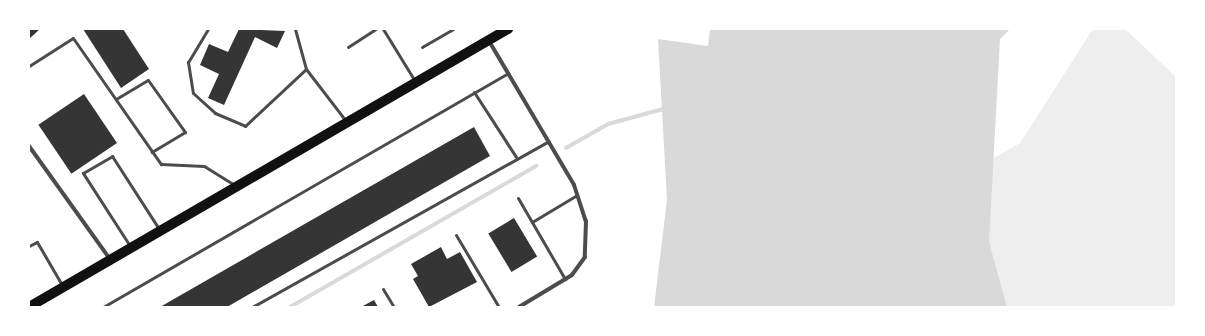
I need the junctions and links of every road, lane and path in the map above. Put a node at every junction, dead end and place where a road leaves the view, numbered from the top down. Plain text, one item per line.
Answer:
1 (208, 29) edge
2 (295, 29) edge
3 (376, 29) edge
4 (383, 29) edge
5 (453, 29) edge
6 (508, 29) edge
7 (488, 41) junction
8 (348, 47) dead end
9 (422, 47) dead end
10 (29, 66) edge
11 (306, 69) junction
12 (508, 73) junction
13 (416, 83) junction
14 (474, 92) junction
15 (116, 99) junction
16 (347, 122) junction
17 (549, 141) junction
18 (29, 146) edge
19 (152, 152) junction
20 (516, 157) junction
21 (237, 186) junction
22 (577, 195) junction
23 (518, 198) dead end
24 (532, 222) junction
25 (160, 231) junction
26 (456, 235) dead end
27 (29, 246) edge
28 (131, 247) junction
29 (110, 260) junction
30 (565, 279) junction
31 (63, 287) junction
32 (384, 289) dead end
33 (29, 307) edge
34 (102, 307) edge
35 (252, 307) edge
36 (394, 307) edge
37 (499, 307) edge
38 (519, 307) edge

1 - 11 lane
2 - 11 lane
3 - 8 lane
4 - 13 lane
5 - 9 lane
6 - 7 main road
7 - 12 street
7 - 13 main road
10 - 15 lane
11 - 16 lane
12 - 14 lane
12 - 17 street
13 - 16 main road
14 - 20 lane
14 - 34 lane
15 - 19 lane
15 - 19 lane
16 - 21 main road
17 - 20 lane
17 - 22 street
18 - 29 street
19 - 21 lane
20 - 35 lane
21 - 25 main road
22 - 24 lane
22 - 30 street
23 - 24 lane
24 - 30 lane
25 - 28 main road
25 - 28 lane
26 - 37 lane
27 - 31 lane
28 - 29 main road
29 - 31 main road
30 - 38 street
31 - 33 main road
32 - 36 lane

